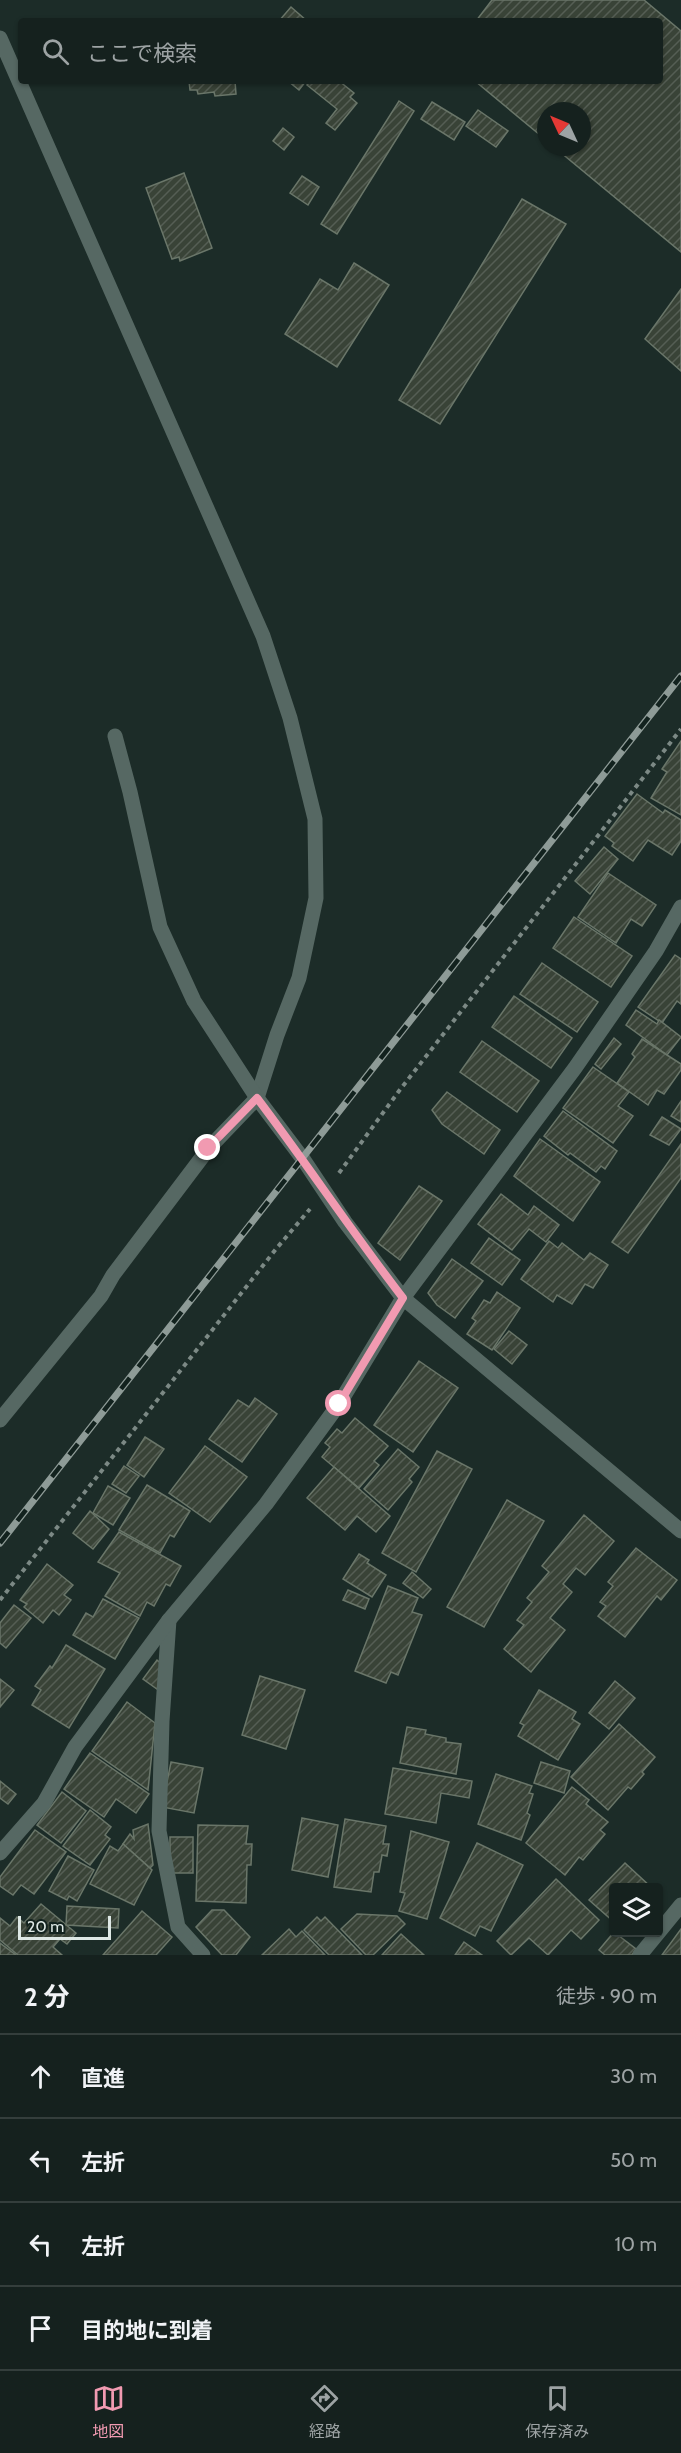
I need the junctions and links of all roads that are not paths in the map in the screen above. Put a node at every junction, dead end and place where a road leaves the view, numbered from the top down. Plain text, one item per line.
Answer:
1 (0, 38) edge
2 (18, 79) edge
3 (20, 84) edge
4 (114, 736) dead end
5 (681, 907) edge
6 (257, 1098) junction
7 (403, 1298) junction
8 (0, 1420) edge
9 (681, 1532) edge
10 (169, 1620) junction
11 (0, 1853) edge
12 (681, 1905) edge
13 (203, 1955) edge
14 (640, 1955) edge

1 - 2 street
3 - 6 street
4 - 6 street
5 - 7 street
6 - 7 street
6 - 8 street
7 - 9 street
7 - 10 street
10 - 11 street
10 - 13 street
12 - 14 street

